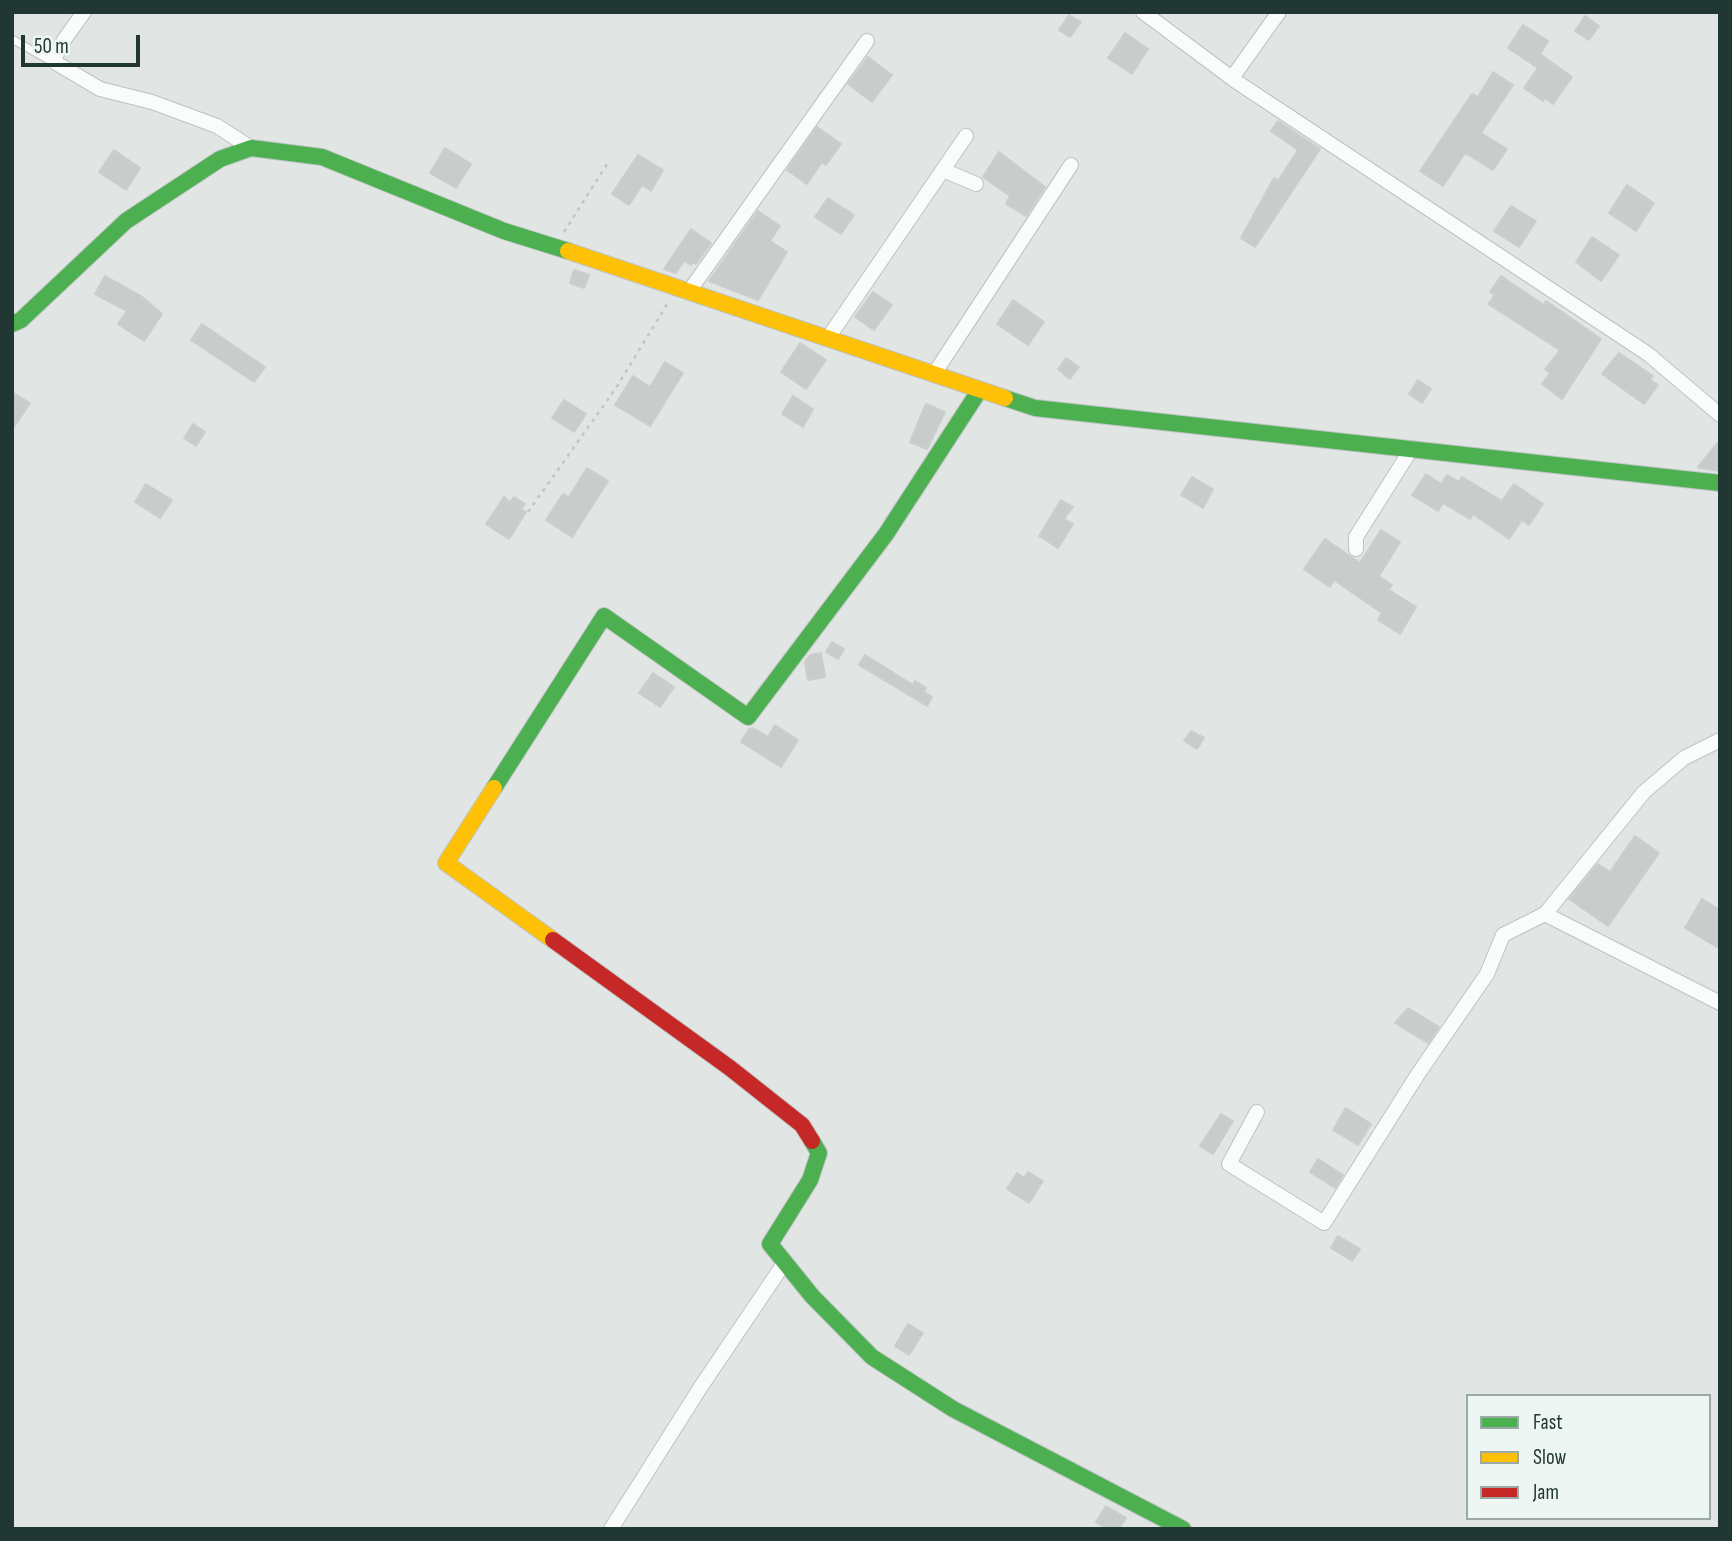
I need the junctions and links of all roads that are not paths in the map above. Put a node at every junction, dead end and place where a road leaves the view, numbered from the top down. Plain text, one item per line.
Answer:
1 (84, 12) edge
2 (1143, 12) edge
3 (1279, 12) edge
4 (12, 39) edge
5 (867, 41) dead end
6 (56, 63) junction
7 (1232, 78) junction
8 (967, 136) dead end
9 (251, 148) junction
10 (1071, 164) dead end
11 (943, 170) junction
12 (976, 184) dead end
13 (684, 288) junction
14 (12, 324) edge
15 (828, 338) junction
16 (934, 374) junction
17 (979, 391) junction
18 (1720, 415) edge
19 (1412, 448) junction
20 (1720, 483) edge
21 (1356, 550) dead end
22 (1720, 740) edge
23 (1545, 914) junction
24 (1720, 1003) edge
25 (1256, 1112) dead end
26 (785, 1262) junction
27 (611, 1529) edge
28 (1183, 1529) edge

1 - 6 street
2 - 7 street
3 - 7 street
4 - 6 lane
5 - 13 street
6 - 9 street
7 - 18 street
8 - 11 street
9 - 13 street
9 - 14 street
10 - 16 street
11 - 12 street
11 - 15 street
13 - 15 street
15 - 16 street
16 - 17 street
17 - 19 street
17 - 26 street
19 - 20 street
19 - 21 street
22 - 23 street
23 - 24 street
23 - 25 street
26 - 27 street
26 - 28 street

